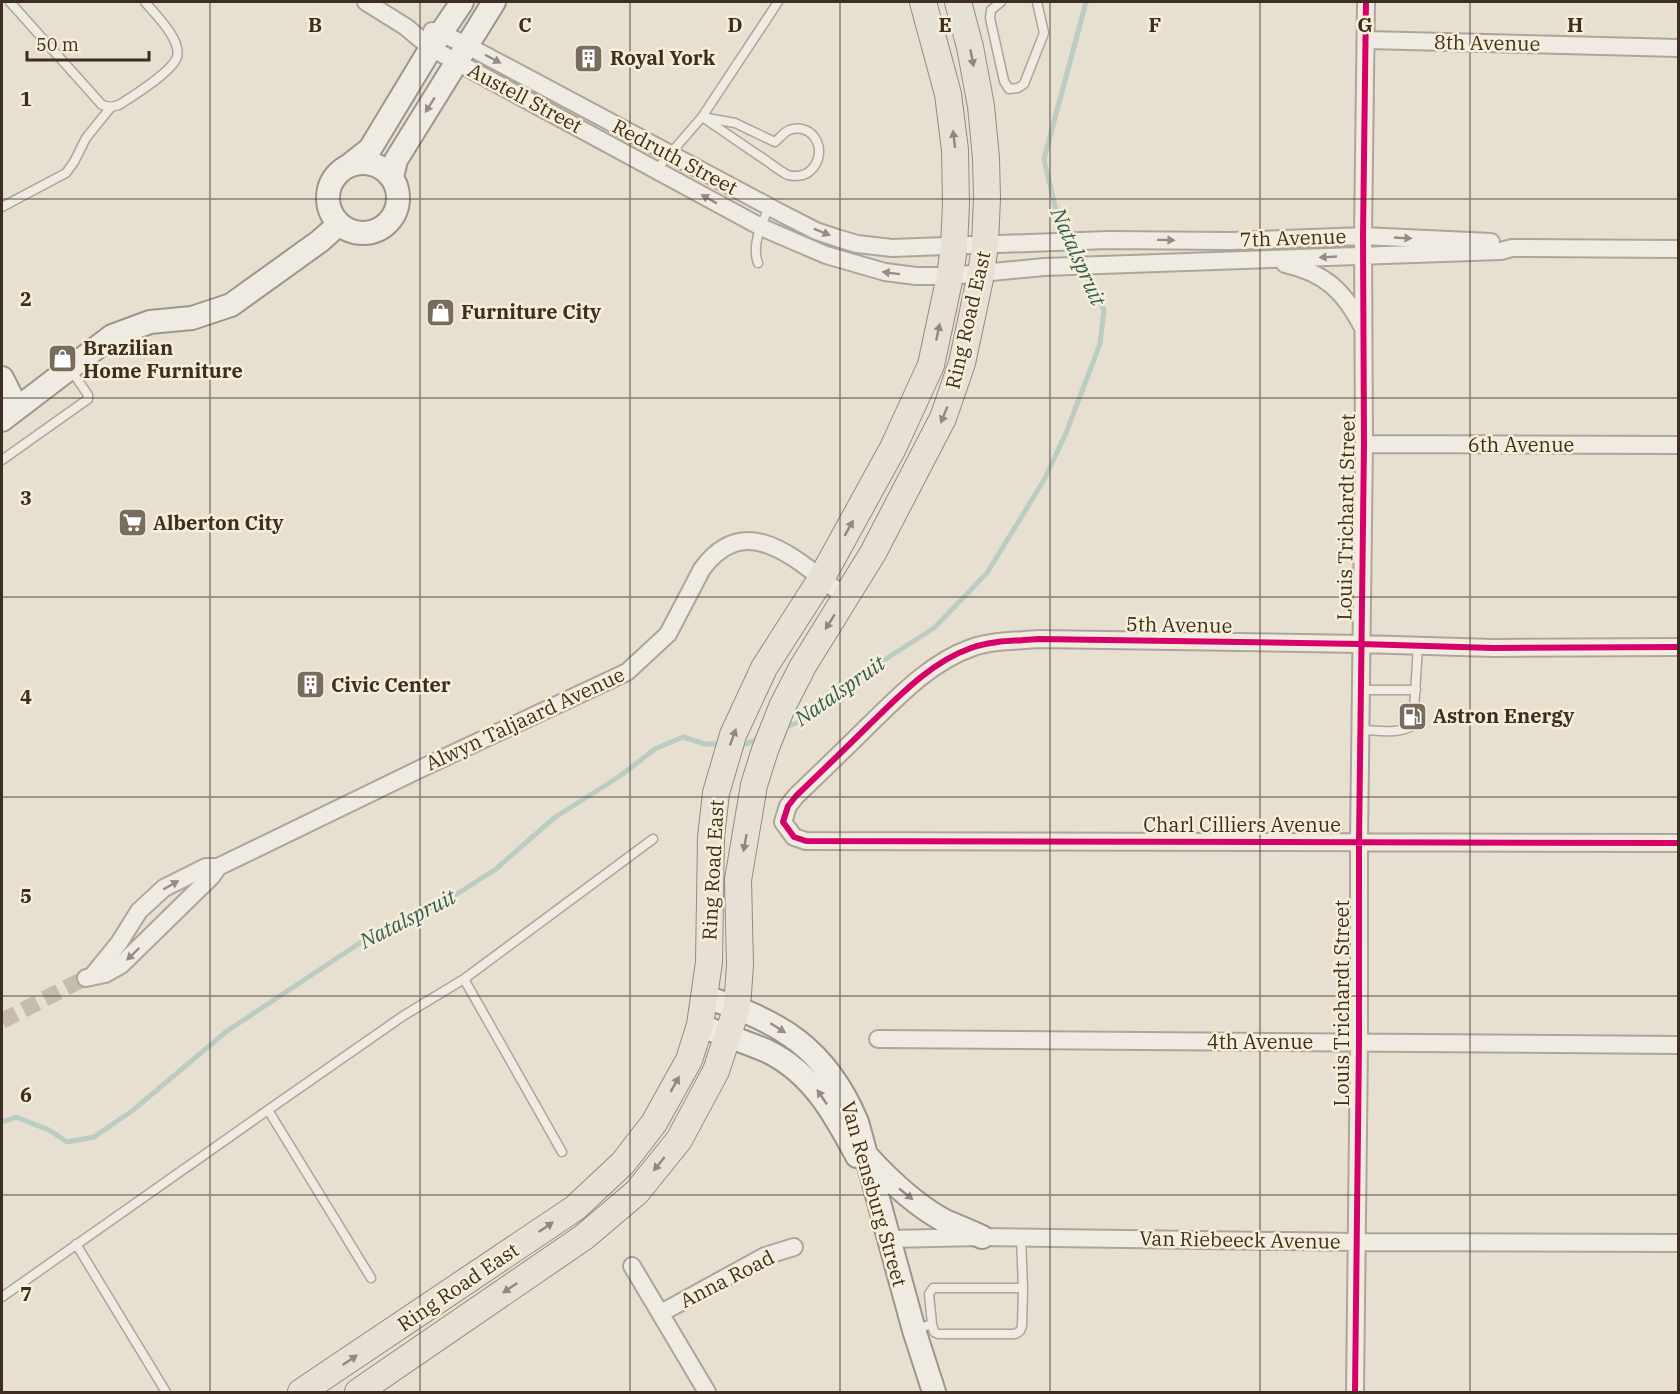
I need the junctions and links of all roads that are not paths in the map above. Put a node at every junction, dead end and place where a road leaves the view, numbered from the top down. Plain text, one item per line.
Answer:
1 (10, 2) edge
2 (145, 2) edge
3 (366, 2) edge
4 (462, 2) edge
5 (494, 2) edge
6 (778, 2) edge
7 (923, 2) edge
8 (1002, 2) edge
9 (1037, 2) edge
10 (1366, 2) edge
11 (963, 9) edge
12 (436, 40) junction
13 (1367, 40) junction
14 (1678, 48) edge
15 (462, 53) junction
16 (111, 107) junction
17 (702, 117) junction
18 (669, 154) junction
19 (351, 164) junction
20 (657, 169) junction
21 (392, 177) junction
22 (2, 207) edge
23 (769, 207) junction
24 (339, 224) junction
25 (761, 226) junction
26 (1363, 236) junction
27 (1041, 243) joint
28 (985, 245) junction
29 (954, 247) junction
30 (1512, 248) junction
31 (1678, 249) edge
32 (1363, 256) junction
33 (1270, 260) junction
34 (758, 263) dead end
35 (1044, 267) joint
36 (981, 274) junction
37 (950, 276) junction
38 (1364, 329) junction
39 (69, 368) junction
40 (2, 378) edge
41 (9, 414) edge
42 (1364, 444) junction
43 (1678, 446) edge
44 (2, 460) edge
45 (821, 579) junction
46 (846, 597) junction
47 (1361, 644) junction
48 (1418, 646) junction
49 (1678, 647) edge
50 (1360, 690) junction
51 (1416, 690) junction
52 (1360, 730) junction
53 (653, 839) dead end
54 (806, 841) joint
55 (1359, 842) junction
56 (1678, 843) edge
57 (218, 867) junction
58 (180, 906) junction
59 (139, 910) junction
60 (464, 979) junction
61 (705, 997) junction
62 (737, 1007) junction
63 (700, 1025) junction
64 (727, 1037) junction
65 (878, 1040) dead end
66 (1359, 1042) junction
67 (1678, 1045) edge
68 (268, 1110) junction
69 (562, 1152) dead end
70 (864, 1153) junction
71 (873, 1184) junction
72 (982, 1237) junction
73 (1021, 1237) junction
74 (888, 1239) junction
75 (1356, 1242) junction
76 (1678, 1243) edge
77 (76, 1244) junction
78 (794, 1247) dead end
79 (632, 1266) dead end
80 (371, 1278) dead end
81 (1023, 1288) junction
82 (2, 1297) edge
83 (661, 1313) junction
84 (923, 1327) junction
85 (166, 1392) edge
86 (301, 1392) edge
87 (358, 1392) edge
88 (707, 1392) edge
89 (934, 1392) edge
90 (1355, 1392) edge

1 - 16 lane
2 - 16 lane
3 - 12 street
4 - 12 street
5 - 15 street
6 - 17 lane
29 -> 7 main road, Ring Road East
8 - 9 lane
10 - 13 street, Louis Trichardt Street
11 -> 28 main road, Ring Road East
12 - 15 street, Austell Street
12 - 19 street
13 - 14 street, 8th Avenue
13 - 26 street, Louis Trichardt Street
15 -> 18 street, Redruth Street
15 - 20 street, Austell Street
15 -> 21 street
16 - 22 lane
17 - 17 lane
17 - 18 lane
18 - 20 lane
18 - 23 street, Redruth Street
19 - 21 street
19 - 24 street
25 -> 20 street, Austell Street
21 - 24 street
23 - 25 lane
23 -> 29 street, Redruth Street
24 - 39 street
25 - 34 lane
37 -> 25 street, Austell Street
27 -> 26 street, 7th Avenue
26 -> 30 street, 7th Avenue
26 - 32 street, Louis Trichardt Street
27 - 28 street, Redruth Street
28 - 29 street, Redruth Street
28 - 36 main road, Ring Road East
29 - 37 main road, Ring Road East
30 - 31 street, 7th Avenue
30 - 32 street, 7th Avenue
32 -> 33 street, 7th Avenue
32 - 38 street, Louis Trichardt Street
33 - 35 street, 7th Avenue
33 - 38 street
35 - 36 street, Austell Street
36 - 37 street, Austell Street
36 -> 46 main road, Ring Road East
45 -> 37 main road, Ring Road East
38 - 42 street, Louis Trichardt Street
39 - 41 street
39 - 44 lane
40 - 41 street
42 - 43 street, 6th Avenue
42 - 47 street, Louis Trichardt Street
45 - 46 street, Alwyn Taljaard Avenue
45 - 57 street, Alwyn Taljaard Avenue
61 -> 45 main road, Ring Road East
46 -> 62 main road, Ring Road East
47 - 48 street, 5th Avenue
47 - 50 street, Louis Trichardt Street
47 - 54 street, 5th Avenue
48 - 49 street, 5th Avenue
48 - 51 lane
50 - 51 lane
50 - 52 street, Louis Trichardt Street
51 - 52 lane
52 - 55 street, Louis Trichardt Street
53 - 60 lane
54 - 55 street, Charl Cilliers Avenue
55 - 56 street, Charl Cilliers Avenue
55 - 66 street, Louis Trichardt Street
57 - 58 street, Alwyn Taljaard Avenue
59 -> 57 street, Alwyn Taljaard Avenue
58 - 59 street
58 -> 59 street, Alwyn Taljaard Avenue
60 - 68 lane
60 - 69 lane
61 - 62 street, Van Rensburg Street
61 - 63 main road, Ring Road East
62 - 64 main road, Ring Road East
62 -> 70 street, Van Rensburg Street
63 - 64 street
86 -> 63 main road, Ring Road East
71 -> 64 street
64 -> 87 main road, Ring Road East
65 - 66 street, 4th Avenue
66 - 67 street, 4th Avenue
66 - 75 street, Louis Trichardt Street
68 - 77 lane
68 - 80 lane
70 - 71 street, Van Rensburg Street
70 -> 72 street
71 - 74 street, Van Rensburg Street
72 - 73 street, Van Riebeeck Avenue
72 - 74 street, Van Riebeeck Avenue
73 - 75 street, Van Riebeeck Avenue
73 - 81 lane
74 - 84 street, Van Rensburg Street
75 - 76 street, Van Riebeeck Avenue
75 - 90 street, Louis Trichardt Street
77 - 82 lane
77 - 85 lane
78 - 83 street, Anna Road
79 - 83 street, Anna Road
81 - 84 lane
81 - 84 lane
83 - 88 street, Anna Road
84 - 89 street, Van Rensburg Street

